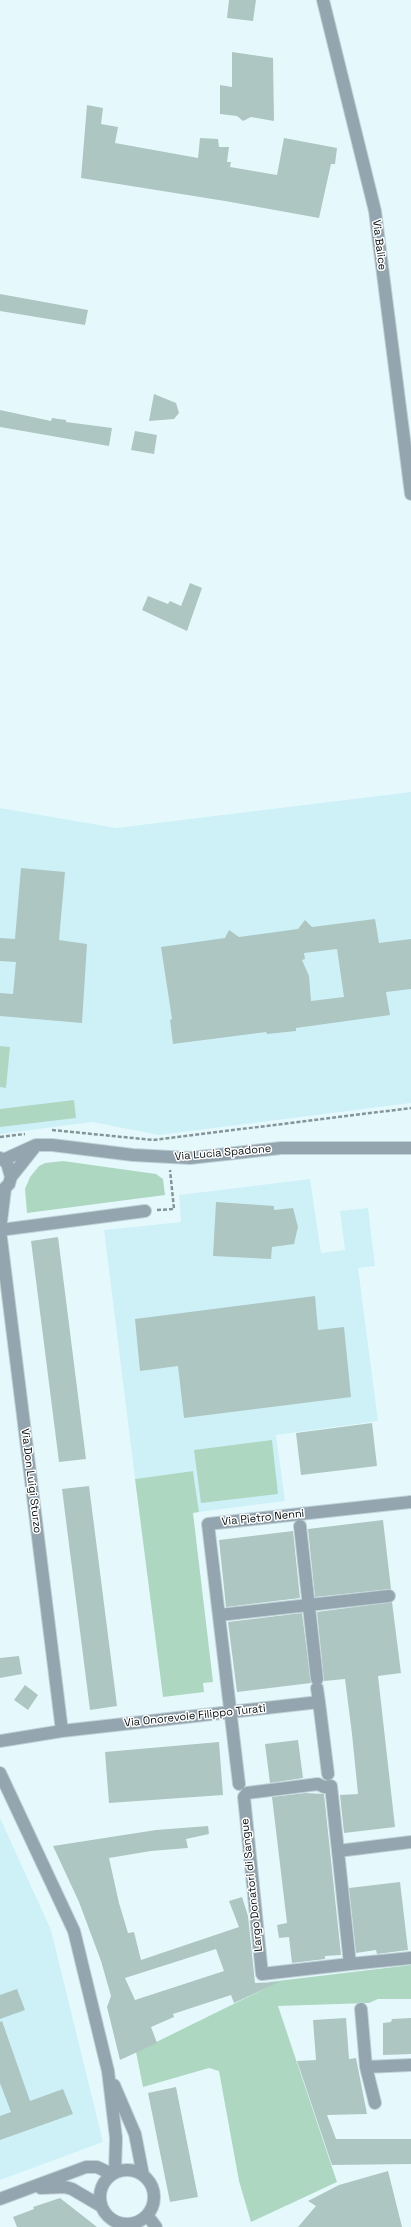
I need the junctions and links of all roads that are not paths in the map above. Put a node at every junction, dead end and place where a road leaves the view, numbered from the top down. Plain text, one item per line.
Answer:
1 (323, 0) edge
2 (411, 494) edge
3 (36, 1145) junction
4 (411, 1148) edge
5 (2, 1159) edge
6 (11, 1178) junction
7 (2, 1191) edge
8 (145, 1212) road end
9 (0, 1230) edge
10 (411, 1502) edge
11 (300, 1526) dead end
12 (389, 1596) dead end
13 (309, 1605) junction
14 (219, 1616) junction
15 (319, 1702) junction
16 (230, 1713) junction
17 (62, 1731) junction
18 (0, 1741) edge
19 (0, 1773) edge
20 (329, 1780) junction
21 (239, 1784) dead end
22 (411, 1842) edge
23 (338, 1850) junction
24 (411, 1958) edge
25 (350, 1964) junction
26 (361, 2009) dead end
27 (411, 2065) edge
28 (366, 2067) junction
29 (108, 2071) junction
30 (374, 2103) dead end
31 (113, 2173) junction
32 (144, 2175) junction
33 (32, 2188) junction
34 (0, 2199) edge
35 (101, 2206) junction
36 (141, 2221) edge
37 (156, 2227) edge

1 - 2 street, Via Balice
3 - 4 street, Via Lucia Spadone
3 - 5 street
3 - 6 street
5 - 6 street
6 - 7 street
7 - 9 street, Via Don Luigi Sturzo
8 - 9 street
9 - 17 street, Via Don Luigi Sturzo
10 - 14 street, Via Pietro Nenni
11 - 13 street
12 - 13 street
13 - 14 street
13 - 15 street
14 - 16 street, Via Pietro Nenni
15 - 16 street, Via Onorevole Filippo Turati
15 - 20 street
16 - 17 street, Via Onorevole Filippo Turati
16 - 21 street, Via Pietro Nenni
17 - 18 street, Via Onorevole Filippo Turati
19 - 29 street
20 - 23 street
20 - 25 street, Largo Donatori di Sangue
22 - 23 street
23 - 25 street
24 - 25 street, Largo Donatori di Sangue
26 - 28 street
27 - 28 street
28 - 30 street
29 - 31 street
29 - 32 street
31 - 32 street
31 - 33 street
31 - 35 street
32 - 36 street
33 - 34 street
33 - 35 street
35 - 36 street
36 - 37 street

